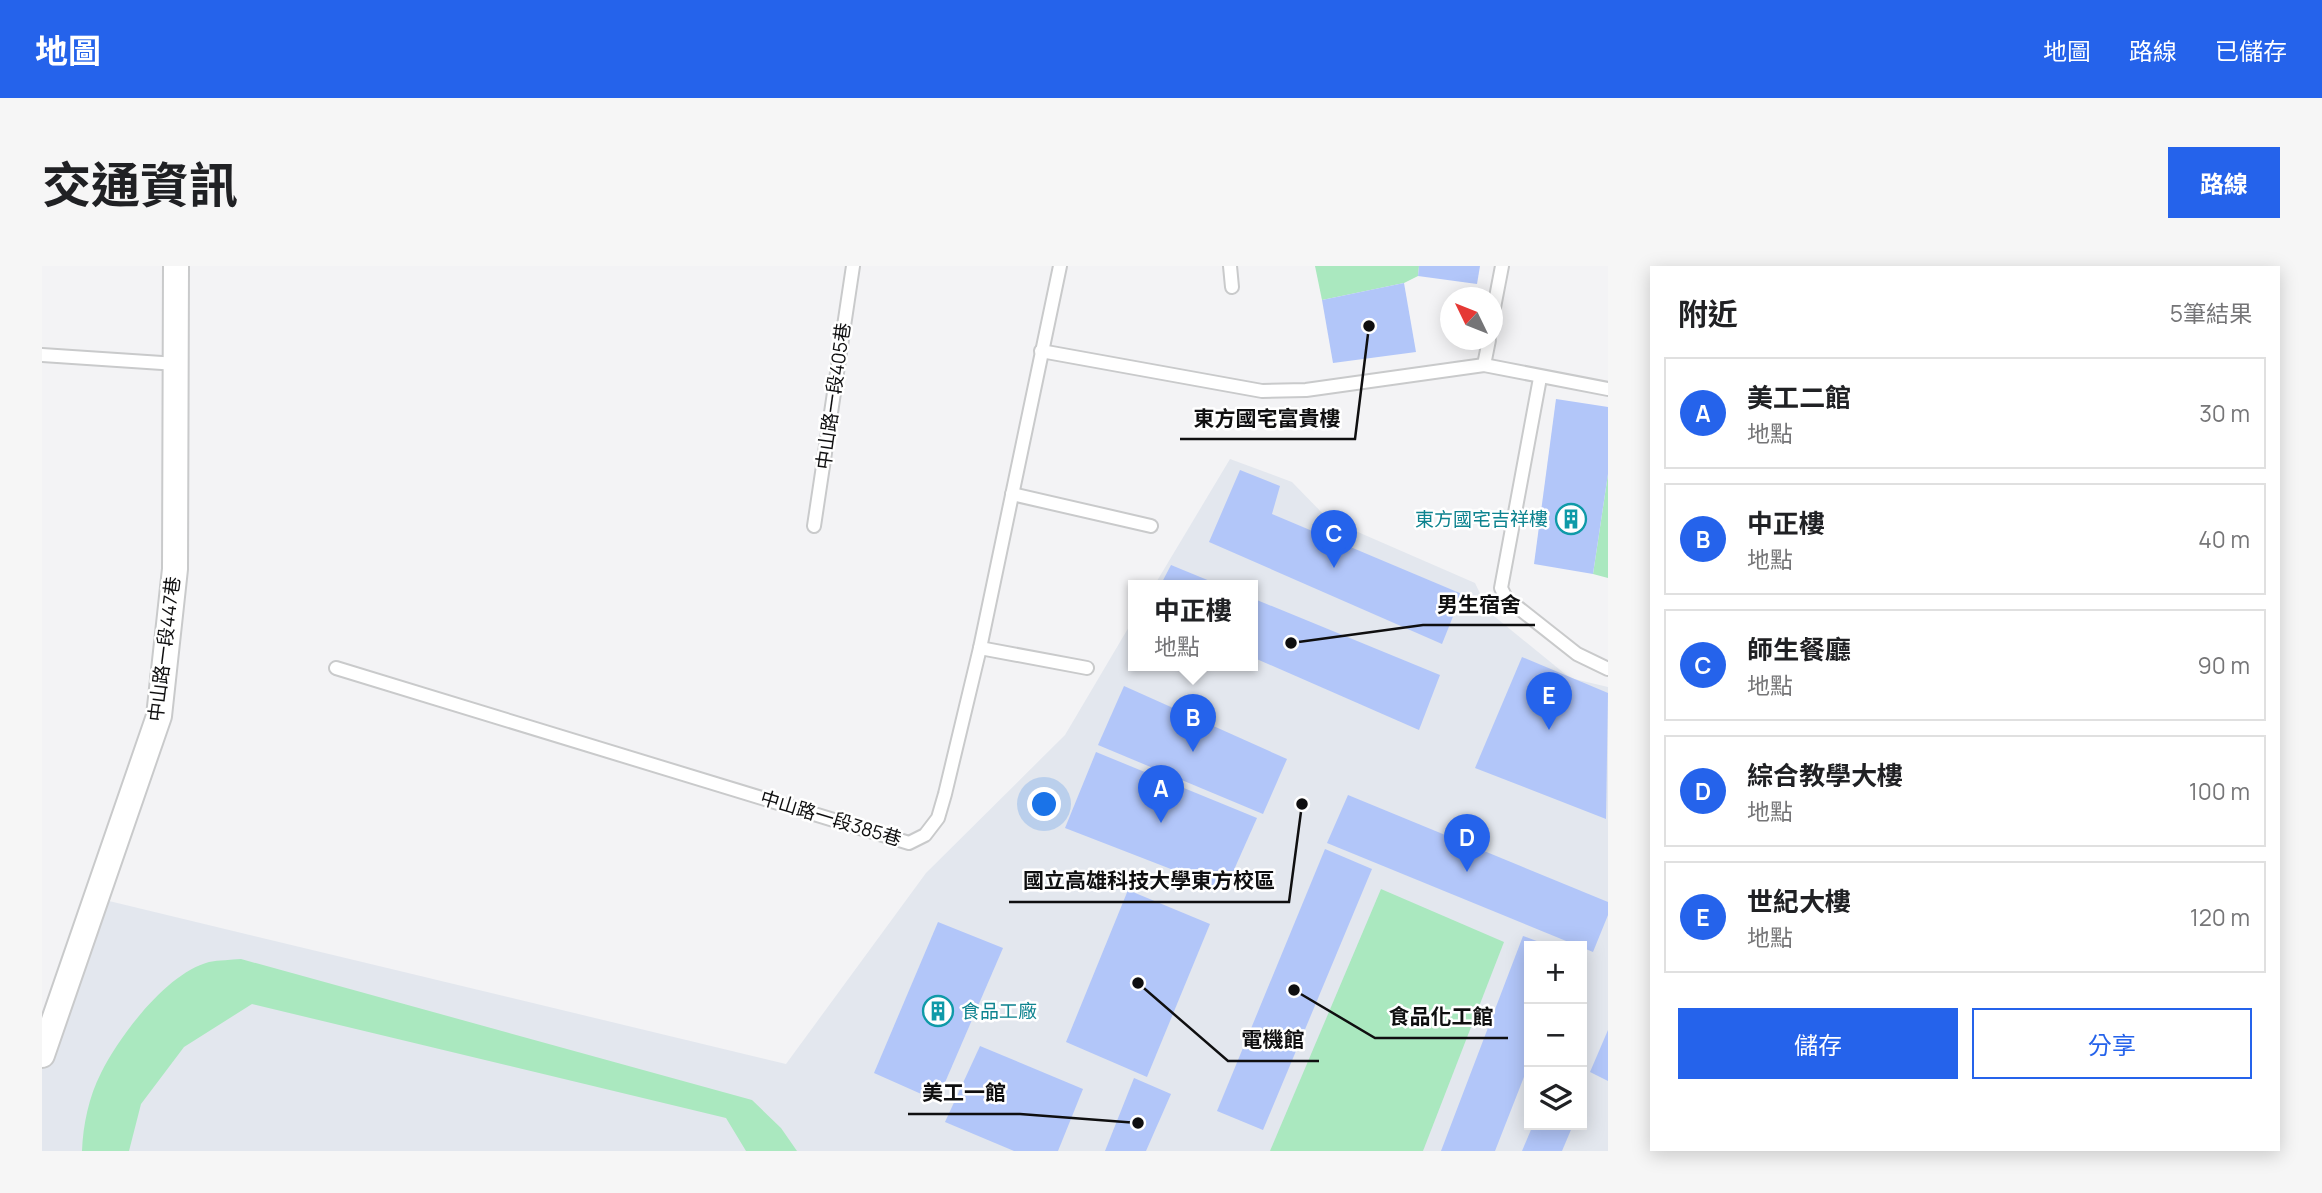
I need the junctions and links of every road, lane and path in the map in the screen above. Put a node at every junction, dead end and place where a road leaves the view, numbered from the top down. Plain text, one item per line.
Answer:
1 (176, 266) edge
2 (853, 266) edge
3 (1060, 266) edge
4 (1230, 266) edge
5 (1502, 266) edge
6 (1232, 287) dead end
7 (1498, 287) edge
8 (1487, 350) edge
9 (1041, 351) junction
10 (42, 355) edge
11 (177, 364) junction
12 (1484, 365) junction
13 (1540, 378) junction
14 (1608, 389) edge
15 (1012, 494) junction
16 (814, 526) dead end
17 (1151, 526) dead end
18 (980, 648) junction
19 (336, 668) dead end
20 (1087, 668) dead end
21 (1608, 669) edge
22 (42, 1055) edge

1 - 11 street, 中山路一段447巷
2 - 16 lane, 中山路一段405巷
3 - 9 lane, 中山路一段385巷
4 - 6 lane
5 - 7 lane
8 - 12 lane
9 - 12 lane
9 - 15 lane, 中山路一段385巷
10 - 11 lane
11 - 22 street, 中山路一段447巷
12 - 13 lane
13 - 14 lane
13 - 21 lane
15 - 17 lane
15 - 18 lane, 中山路一段385巷
18 - 19 lane, 中山路一段385巷
18 - 20 lane

